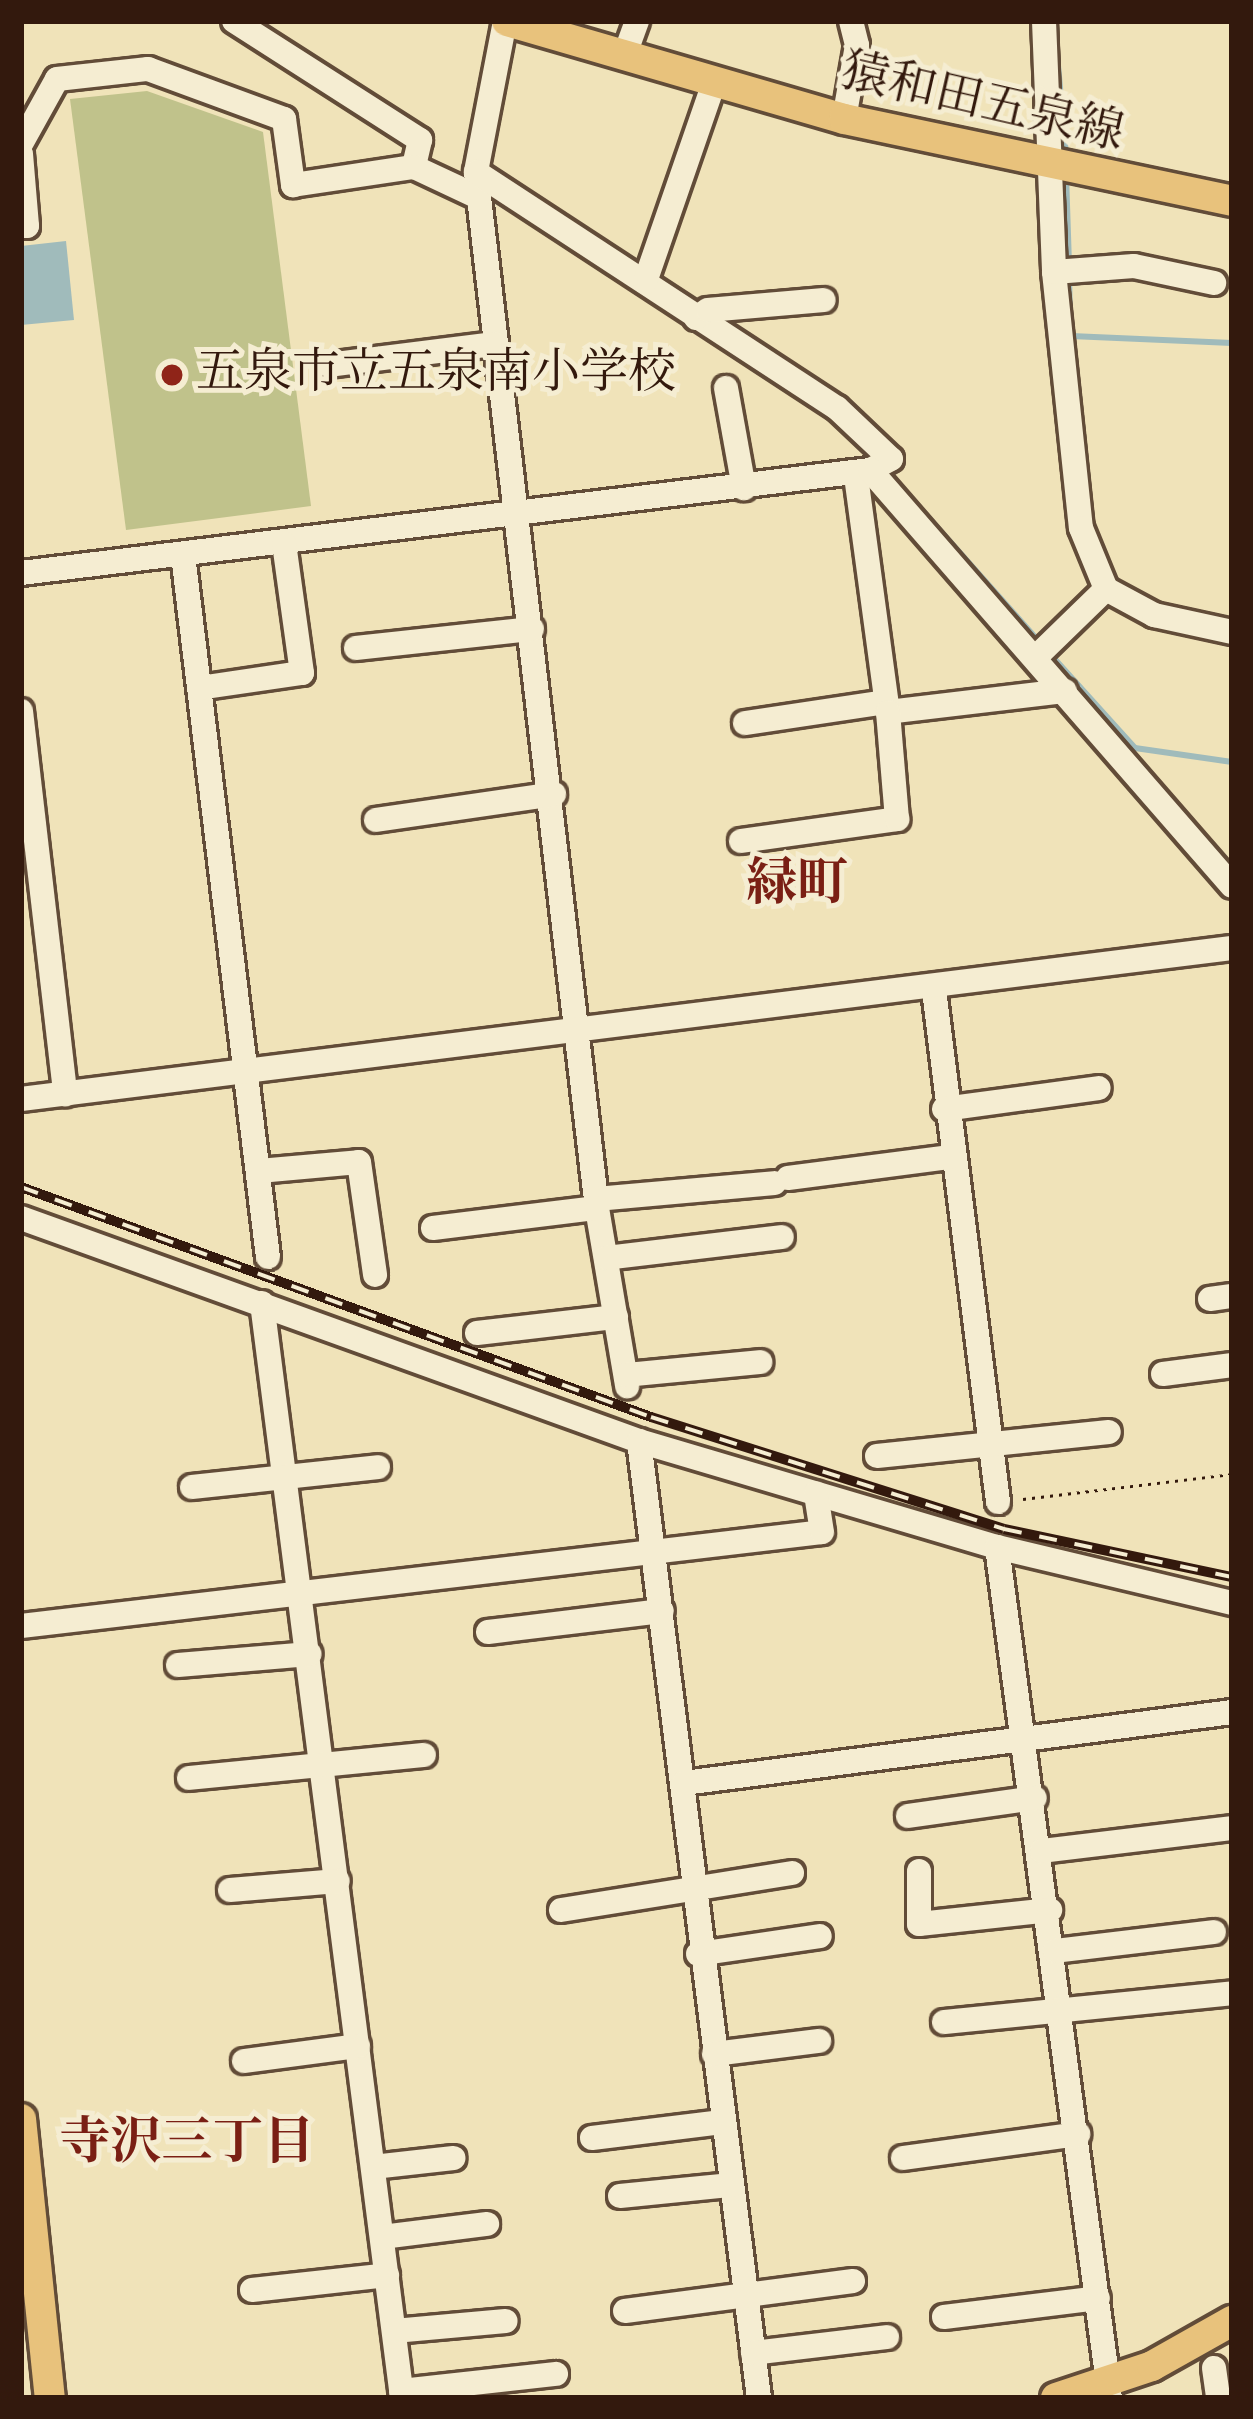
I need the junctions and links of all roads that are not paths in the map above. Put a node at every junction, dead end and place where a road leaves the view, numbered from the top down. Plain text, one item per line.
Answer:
1 (234, 21) edge
2 (506, 21) edge
3 (637, 21) edge
4 (851, 21) edge
5 (1044, 21) edge
6 (625, 54) junction
7 (714, 82) junction
8 (844, 119) junction
9 (21, 144) edge
10 (21, 154) edge
11 (1051, 158) junction
12 (414, 167) junction
13 (477, 185) junction
14 (1232, 201) edge
15 (21, 226) edge
16 (1054, 272) junction
17 (645, 282) junction
18 (1214, 283) dead end
19 (824, 299) dead end
20 (695, 318) junction
21 (495, 344) junction
22 (328, 365) dead end
23 (726, 388) dead end
24 (863, 473) junction
25 (743, 488) junction
26 (517, 514) junction
27 (284, 543) junction
28 (183, 555) junction
29 (21, 573) edge
30 (1106, 589) junction
31 (532, 629) junction
32 (1232, 632) edge
33 (356, 648) dead end
34 (1035, 658) junction
35 (199, 688) junction
36 (1064, 691) junction
37 (887, 707) junction
38 (21, 711) edge
39 (745, 723) dead end
40 (554, 794) junction
41 (376, 820) dead end
42 (741, 841) dead end
43 (1232, 886) edge
44 (1232, 948) edge
45 (934, 990) junction
46 (580, 1033) junction
47 (248, 1075) junction
48 (1100, 1088) dead end
49 (65, 1094) junction
50 (21, 1099) edge
51 (944, 1108) junction
52 (950, 1157) junction
53 (259, 1171) junction
54 (597, 1203) junction
55 (21, 1219) edge
56 (433, 1228) dead end
57 (782, 1237) dead end
58 (268, 1257) dead end
59 (606, 1258) junction
60 (375, 1275) dead end
61 (262, 1303) junction
62 (616, 1317) junction
63 (477, 1333) dead end
64 (760, 1362) dead end
65 (1232, 1365) edge
66 (1162, 1374) dead end
67 (1109, 1432) dead end
68 (639, 1441) junction
69 (986, 1448) junction
70 (877, 1456) dead end
71 (378, 1467) dead end
72 (289, 1478) junction
73 (192, 1487) dead end
74 (816, 1493) junction
75 (998, 1502) road end
76 (997, 1547) junction
77 (654, 1548) junction
78 (303, 1594) junction
79 (1232, 1603) edge
80 (662, 1611) junction
81 (21, 1626) edge
82 (488, 1632) dead end
83 (310, 1654) junction
84 (178, 1665) dead end
85 (1232, 1712) edge
86 (1028, 1741) junction
87 (424, 1755) dead end
88 (324, 1766) junction
89 (189, 1778) dead end
90 (684, 1783) junction
91 (1035, 1798) junction
92 (908, 1816) dead end
93 (1232, 1828) edge
94 (1042, 1851) junction
95 (919, 1871) dead end
96 (792, 1873) dead end
97 (338, 1881) junction
98 (691, 1889) junction
99 (230, 1890) dead end
100 (561, 1910) dead end
101 (1050, 1910) junction
102 (1214, 1932) dead end
103 (820, 1936) dead end
104 (1055, 1951) junction
105 (698, 1954) junction
106 (1232, 1993) edge
107 (1063, 2012) junction
108 (944, 2022) dead end
109 (819, 2041) dead end
110 (358, 2046) junction
111 (714, 2054) junction
112 (244, 2060) dead end
113 (722, 2122) junction
114 (1078, 2134) junction
115 (22, 2138) edge
116 (592, 2138) dead end
117 (453, 2158) dead end
118 (903, 2158) dead end
119 (374, 2167) junction
120 (731, 2185) junction
121 (620, 2196) dead end
122 (487, 2224) dead end
123 (382, 2237) junction
124 (387, 2276) junction
125 (853, 2281) dead end
126 (252, 2290) dead end
127 (746, 2297) junction
128 (1098, 2298) junction
129 (625, 2311) dead end
130 (944, 2317) dead end
131 (506, 2321) dead end
132 (1232, 2321) edge
133 (394, 2331) junction
134 (887, 2337) dead end
135 (754, 2353) junction
136 (1214, 2368) dead end
137 (556, 2374) dead end
138 (1109, 2390) edge
139 (402, 2395) edge
140 (50, 2398) edge
141 (759, 2398) edge
142 (1056, 2398) edge
143 (1218, 2398) edge

1 - 12 street
2 - 6 main road, 猿和田五泉線
2 - 13 street
3 - 6 street
4 - 8 street
5 - 11 street
6 - 7 main road, 猿和田五泉線
7 - 8 main road, 猿和田五泉線
7 - 17 street
8 - 11 main road, 猿和田五泉線
9 - 12 street
10 - 15 street
11 - 14 main road, 猿和田五泉線
11 - 16 street
12 - 13 street
13 - 17 street
13 - 21 street
16 - 18 street
16 - 30 street
17 - 20 street
19 - 20 street
20 - 24 street
21 - 22 street
21 - 26 street
23 - 25 street
24 - 25 street
24 - 34 street
24 - 37 street
25 - 26 street
26 - 27 street
26 - 31 street
27 - 28 street
27 - 35 street
28 - 29 street
28 - 35 street
30 - 32 street
30 - 34 street
31 - 33 street
31 - 40 street
34 - 36 street
35 - 47 street
36 - 37 street
36 - 43 street
37 - 39 street
37 - 42 street
38 - 49 street
40 - 41 street
40 - 46 street
44 - 45 street
45 - 46 street
45 - 51 street
46 - 47 street
46 - 54 street
47 - 49 street
47 - 53 street
48 - 51 street
49 - 50 street
51 - 52 street
52 - 54 street
52 - 69 street
53 - 58 street
53 - 60 street
54 - 56 street
54 - 59 street
55 - 61 street
57 - 59 street
59 - 62 street
61 - 68 street
61 - 72 street
62 - 63 street
62 - 64 street
65 - 66 street
67 - 69 street
68 - 74 street
68 - 77 street
69 - 70 street
69 - 75 street
71 - 72 street
72 - 73 street
72 - 78 street
74 - 76 street
74 - 77 street
76 - 79 street
76 - 86 street
77 - 78 street
77 - 80 street
78 - 81 street
78 - 83 street
80 - 82 street
80 - 90 street
83 - 84 street
83 - 88 street
85 - 86 street
86 - 90 street
86 - 91 street
87 - 88 street
88 - 89 street
88 - 97 street
90 - 98 street
91 - 92 street
91 - 94 street
93 - 94 street
94 - 101 street
95 - 101 street
96 - 98 street
97 - 99 street
97 - 110 street
98 - 100 street
98 - 105 street
101 - 104 street
102 - 104 street
103 - 105 street
104 - 107 street
105 - 111 street
106 - 107 street
107 - 108 street
107 - 114 street
109 - 111 street
110 - 112 street
110 - 119 street
111 - 113 street
113 - 116 street
113 - 120 street
114 - 118 street
114 - 128 street
115 - 140 main road
117 - 119 street
119 - 123 street
120 - 121 street
120 - 127 street
122 - 123 street
123 - 124 street
124 - 126 street
124 - 133 street
125 - 127 street
127 - 129 street
127 - 135 street
128 - 130 street
128 - 138 street
131 - 133 street
132 - 138 main road
133 - 139 street
134 - 135 street
135 - 141 street
136 - 143 street
137 - 139 street
138 - 142 main road

